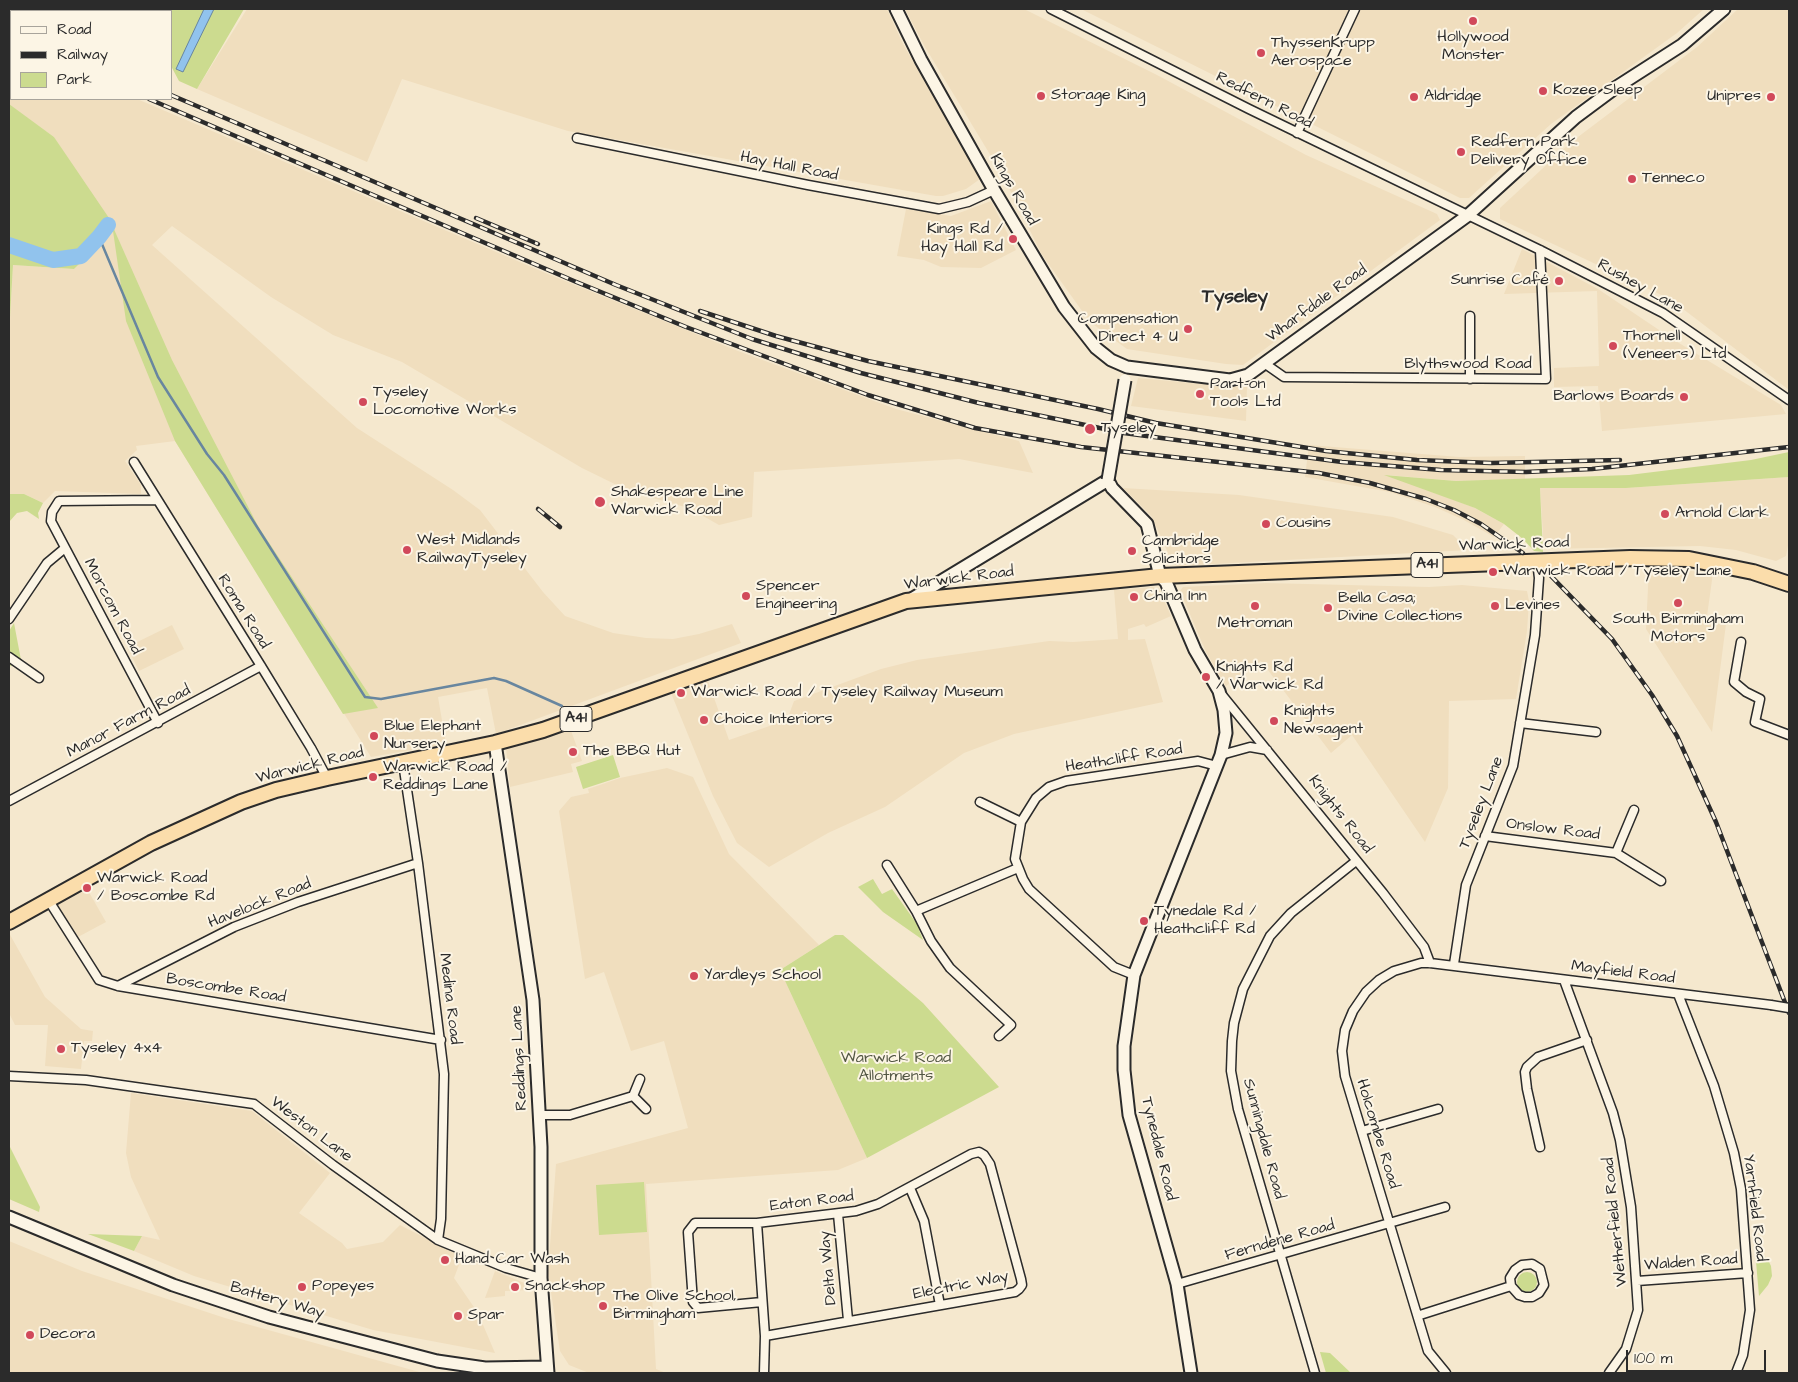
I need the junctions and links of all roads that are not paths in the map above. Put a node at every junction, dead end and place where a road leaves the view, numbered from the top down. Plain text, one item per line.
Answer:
1 (896, 9) edge
2 (1051, 9) edge
3 (1355, 9) edge
4 (1724, 9) edge
5 (1297, 133) junction
6 (577, 138) dead end
7 (994, 190) junction
8 (1466, 216) junction
9 (1540, 250) junction
10 (1470, 316) dead end
11 (1264, 363) junction
12 (1127, 367) junction
13 (1470, 379) junction
14 (1789, 400) edge
15 (134, 462) dead end
16 (1108, 480) junction
17 (157, 500) junction
18 (65, 548) junction
19 (1537, 561) junction
20 (963, 568) junction
21 (1160, 576) junction
22 (1789, 584) edge
23 (949, 597) junction
24 (906, 601) junction
25 (9, 619) edge
26 (1741, 642) dead end
27 (9, 657) edge
28 (261, 666) junction
29 (39, 678) dead end
30 (1219, 691) junction
31 (158, 723) junction
32 (1520, 723) junction
33 (1596, 732) dead end
34 (1789, 735) edge
35 (496, 743) junction
36 (1267, 750) junction
37 (1219, 760) junction
38 (403, 763) junction
39 (327, 778) junction
40 (9, 801) edge
41 (980, 802) dead end
42 (1634, 810) dead end
43 (1021, 822) junction
44 (1486, 836) junction
45 (1616, 853) junction
46 (1356, 861) junction
47 (418, 863) junction
48 (887, 866) dead end
49 (1018, 868) junction
50 (1662, 880) dead end
51 (49, 900) junction
52 (916, 911) junction
53 (9, 922) edge
54 (1430, 963) junction
55 (1454, 964) junction
56 (1134, 975) junction
57 (1564, 980) junction
58 (118, 986) junction
59 (1678, 994) junction
60 (1789, 1008) edge
61 (999, 1036) dead end
62 (441, 1040) junction
63 (1587, 1040) junction
64 (9, 1076) edge
65 (640, 1079) dead end
66 (633, 1096) junction
67 (646, 1109) dead end
68 (1438, 1109) dead end
69 (539, 1115) junction
70 (1362, 1131) junction
71 (1540, 1147) dead end
72 (979, 1152) joint
73 (910, 1188) junction
74 (1445, 1207) dead end
75 (838, 1214) junction
76 (9, 1217) edge
77 (756, 1223) junction
78 (1390, 1224) junction
79 (438, 1240) junction
80 (1280, 1255) junction
81 (1748, 1273) junction
82 (540, 1278) junction
83 (1637, 1281) junction
84 (1178, 1284) junction
85 (1511, 1286) junction
86 (762, 1302) junction
87 (940, 1305) junction
88 (1420, 1315) junction
89 (848, 1320) junction
90 (765, 1336) junction
91 (548, 1370) edge
92 (764, 1373) edge
93 (1191, 1373) edge
94 (1315, 1373) edge
95 (1446, 1373) edge
96 (1610, 1373) edge
97 (1736, 1373) edge

1 - 7 street, Kings Road
2 - 5 street, Redfern Road
3 - 5 street
4 - 8 street, Wharfdale Road
5 - 8 street, Redfern Road
6 - 7 street, Hay Hall Road
7 - 12 street, Kings Road
8 - 9 street, Rushey Lane
8 - 11 street, Wharfdale Road
9 - 13 street, Blythswood Road
9 - 14 street, Rushey Lane
10 - 13 street
11 - 12 street, Wharfdale Road
11 - 13 street, Blythswood Road
12 - 16 street, bridge
15 - 17 street, Roma Road
16 - 20 street
16 - 21 street, Knights Road
17 - 18 street, Morcom Road
17 - 28 street, Roma Road
18 - 25 street
18 - 31 street, Morcom Road
19 - 21 highway, Warwick Road / A41
19 - 22 highway, Warwick Road / A41
19 - 32 street, Tyseley Lane
20 - 23 street
20 - 24 street
21 - 23 highway, Warwick Road / A41
21 - 30 street, Knights Road
23 - 24 highway, Warwick Road / A41
24 - 35 highway, Warwick Road / A41
26 - 34 street
27 - 29 street
28 - 31 street, Manor Farm Road
28 - 39 street, Roma Road
30 - 36 street, Knights Road
30 - 37 street, Knights Road
31 - 40 street, Manor Farm Road
32 - 33 street
32 - 44 street, Tyseley Lane
35 - 38 highway, Warwick Road / A41
35 - 69 street, Reddings Lane
36 - 37 street
36 - 46 street, Knights Road
37 - 43 street, Heathcliff Road
37 - 56 street, Tynedale Road
38 - 39 highway, Warwick Road / A41
38 - 47 street, Medina Road
39 - 51 highway, Warwick Road / A41
41 - 43 street
42 - 45 street, Onslow Road
43 - 49 street, Heathcliff Road
44 - 45 street, Onslow Road
44 - 55 street, Tyseley Lane
45 - 50 street, Onslow Road
46 - 54 street, Knights Road
46 - 80 street, Sunningdale Road
47 - 58 street, Havelock Road
47 - 62 street, Medina Road
48 - 52 street
49 - 52 street
49 - 56 street, Heathcliff Road
51 - 53 highway, Warwick Road / A41
51 - 58 street, Boscombe Road
52 - 61 street
54 - 55 street, Holcombe Road
54 - 70 street, Holcombe Road
55 - 57 street, Mayfield Road
56 - 84 street, Tynedale Road
57 - 59 street, Mayfield Road
57 - 63 street, Wetherfield Road
58 - 62 street, Boscombe Road
59 - 60 street, Mayfield Road, bridge
59 - 81 street, Yarnfield Road
62 - 79 street, Medina Road
63 - 71 street
63 - 83 street, Wetherfield Road
64 - 79 street, Weston Lane
65 - 66 street
66 - 67 street
66 - 69 street
68 - 70 street
69 - 82 street, Reddings Lane
70 - 78 street, Holcombe Road
72 - 73 street, Eaton Road
72 - 87 street, Electric Way
73 - 75 street, Eaton Road
73 - 87 street
74 - 78 street, Ferndene Road
75 - 77 street, Eaton Road
75 - 89 street, Delta Way
76 - 91 street, Battery Way
77 - 86 street, Eaton Road
77 - 86 street
78 - 80 street, Ferndene Road
78 - 88 street, Holcombe Road
79 - 82 street, Weston Lane
80 - 84 street, Ferndene Road
80 - 94 street, Sunningdale Road
81 - 83 street, Walden Road
81 - 97 street, Yarnfield Road
82 - 91 street, Reddings Lane
83 - 96 street, Wetherfield Road
84 - 93 street, Tynedale Road
85 - 85 street
85 - 88 street
86 - 90 street, Eaton Road
87 - 89 street, Electric Way
88 - 95 street, Holcombe Road
89 - 90 street, Electric Way
90 - 92 street, Eaton Road

